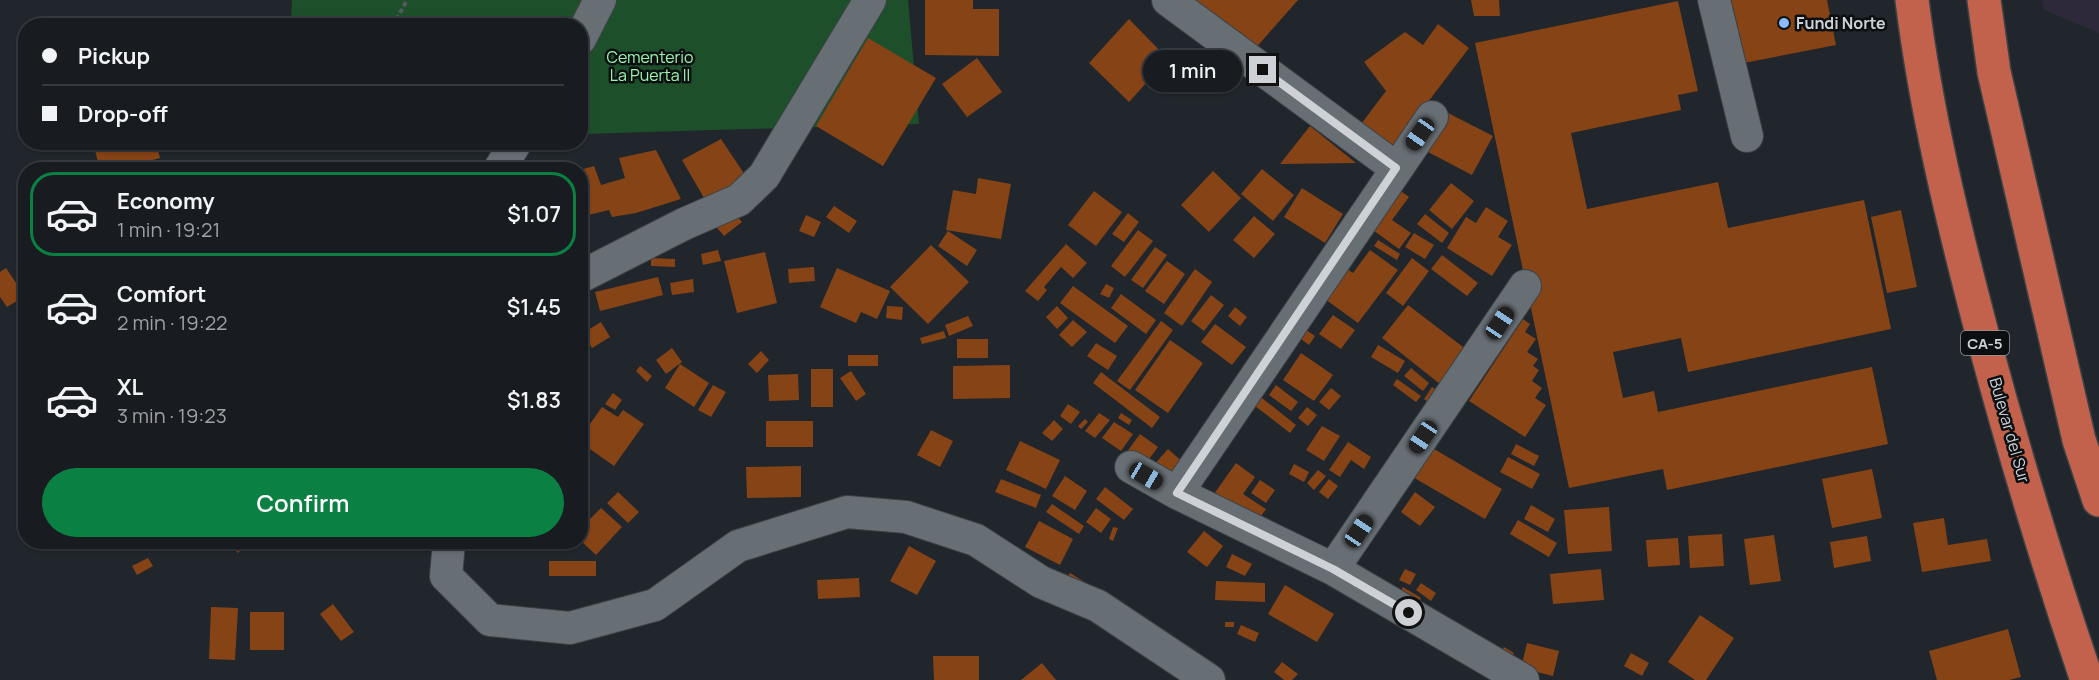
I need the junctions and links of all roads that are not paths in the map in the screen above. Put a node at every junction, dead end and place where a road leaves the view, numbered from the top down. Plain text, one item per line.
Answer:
1 (600, 0) edge
2 (870, 0) edge
3 (1168, 0) edge
4 (1714, 0) edge
5 (1912, 0) edge
6 (1983, 2) edge
7 (588, 23) edge
8 (1432, 117) dead end
9 (1747, 136) dead end
10 (1396, 168) junction
11 (588, 274) edge
12 (1525, 285) dead end
13 (1131, 467) dead end
14 (1177, 493) junction
15 (2099, 500) edge
16 (448, 549) edge
17 (1333, 569) junction
18 (1209, 680) edge
19 (1523, 680) edge
20 (2087, 680) edge

1 - 7 street
2 - 11 street
3 - 10 street
4 - 9 street
5 - 20 highway, Bulevar del Sur / CA-5
6 - 15 highway
8 - 10 street
10 - 14 street
12 - 17 street
13 - 14 street
14 - 17 street
16 - 18 street
17 - 19 street

